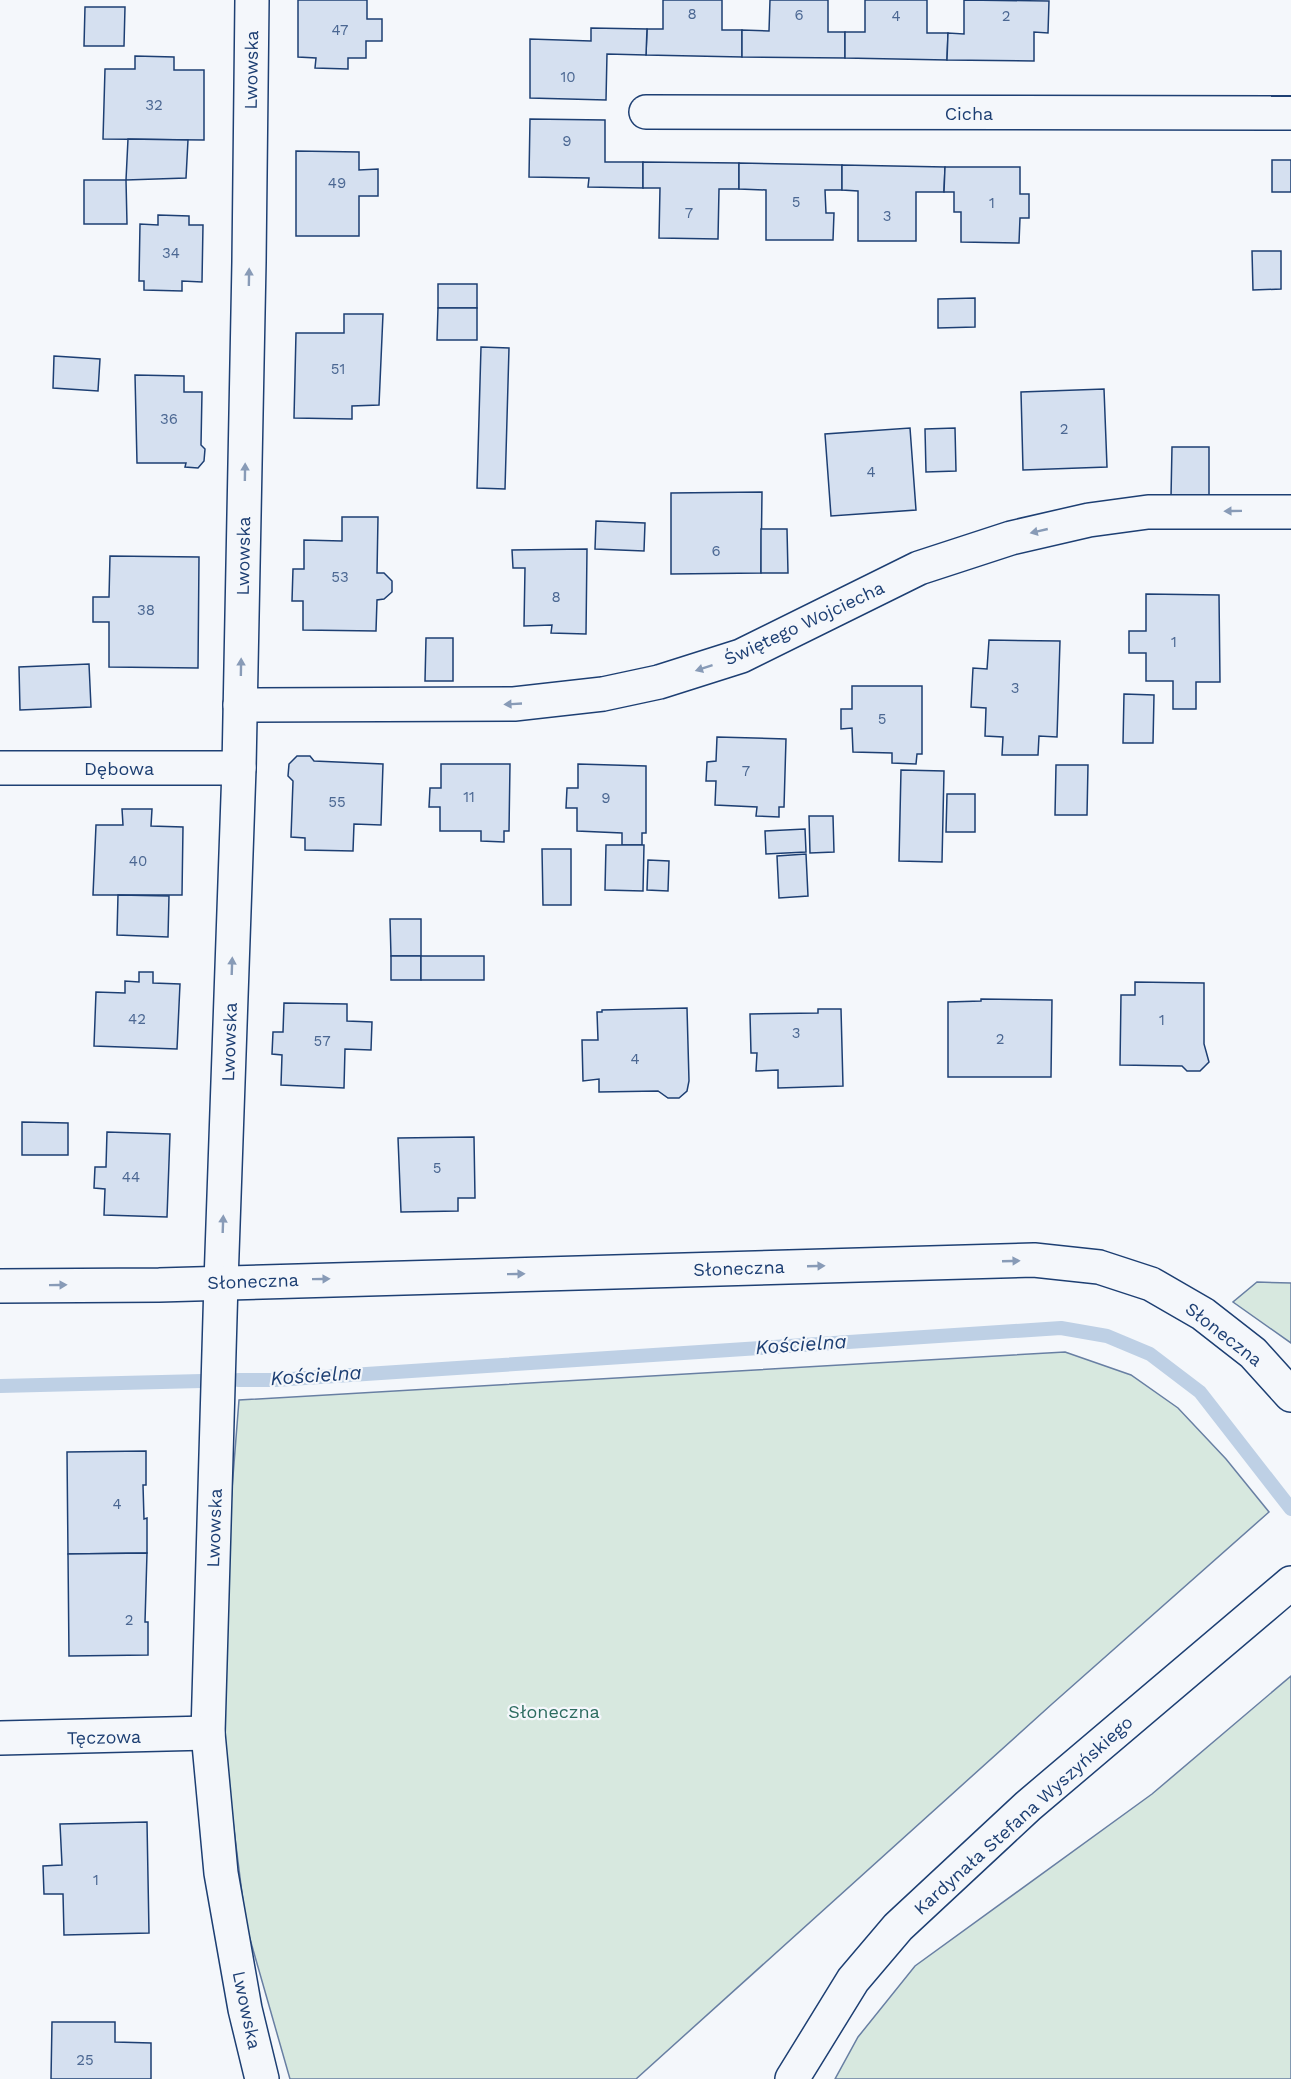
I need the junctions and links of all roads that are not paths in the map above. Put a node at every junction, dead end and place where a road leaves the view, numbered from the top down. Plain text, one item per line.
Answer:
1 (252, 0) edge
2 (646, 112) dead end
3 (1291, 113) edge
4 (1291, 512) edge
5 (240, 705) junction
6 (0, 768) edge
7 (239, 768) junction
8 (220, 1282) junction
9 (0, 1286) edge
10 (1291, 1395) edge
11 (1291, 1582) edge
12 (208, 1733) junction
13 (0, 1738) edge
14 (262, 2079) edge
15 (792, 2079) edge

5 -> 1 street, Lwowska
2 - 3 street, Cicha
4 -> 5 street, Świętego Wojciecha
5 - 7 street, Lwowska
6 - 7 street, Dębowa
8 -> 7 street, Lwowska
9 -> 8 street, Słoneczna
8 -> 10 street, Słoneczna
8 - 12 street, Lwowska
11 - 15 street, Kardynała Stefana Wyszyńskiego
12 - 13 street, Tęczowa
12 - 14 street, Lwowska

